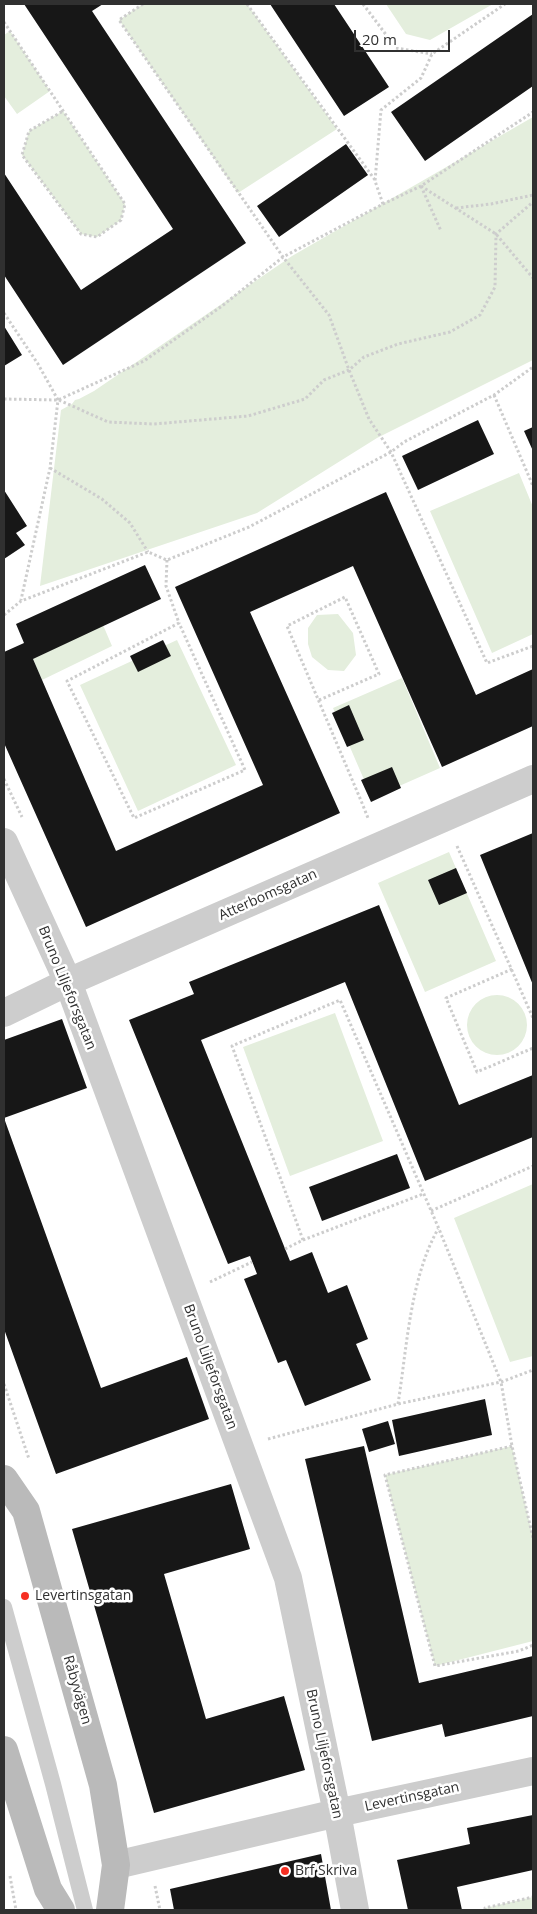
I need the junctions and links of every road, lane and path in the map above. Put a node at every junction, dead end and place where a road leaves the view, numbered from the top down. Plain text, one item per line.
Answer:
1 (143, 4) edge
2 (247, 4) edge
3 (363, 4) edge
4 (505, 4) edge
5 (4, 22) edge
6 (432, 54) junction
7 (63, 111) junction
8 (533, 112) edge
9 (375, 181) junction
10 (421, 186) junction
11 (533, 195) edge
12 (533, 202) edge
13 (383, 204) junction
14 (456, 208) junction
15 (441, 231) dead end
16 (496, 234) junction
17 (283, 257) junction
18 (533, 278) edge
19 (4, 313) edge
20 (533, 367) edge
21 (348, 370) junction
22 (494, 395) junction
23 (4, 399) edge
24 (58, 400) junction
25 (391, 452) junction
26 (50, 468) junction
27 (533, 486) edge
28 (148, 552) junction
29 (167, 560) junction
30 (21, 601) junction
31 (4, 615) edge
32 (179, 623) junction
33 (533, 646) edge
34 (319, 700) junction
35 (533, 779) edge
36 (4, 780) edge
37 (26, 824) dead end
38 (372, 826) dead end
39 (455, 841) dead end
40 (4, 842) edge
41 (512, 969) junction
42 (68, 982) junction
43 (4, 1013) edge
44 (533, 1018) edge
45 (533, 1048) edge
46 (533, 1166) edge
47 (423, 1194) junction
48 (431, 1211) junction
49 (439, 1229) junction
50 (303, 1240) junction
51 (285, 1249) dead end
52 (252, 1262) dead end
53 (204, 1285) dead end
54 (533, 1370) edge
55 (501, 1382) junction
56 (398, 1404) junction
57 (261, 1441) dead end
58 (512, 1446) junction
59 (4, 1479) edge
60 (533, 1538) edge
61 (4, 1607) edge
62 (533, 1645) edge
63 (4, 1750) edge
64 (533, 1771) edge
65 (337, 1813) junction
66 (116, 1865) junction
67 (9, 1874) dead end
68 (533, 1897) edge
69 (16, 1910) edge
70 (62, 1910) edge
71 (86, 1910) edge
72 (110, 1910) edge
73 (354, 1910) edge
74 (485, 1910) edge

1 - 17 path
2 - 9 path
3 - 6 path
4 - 6 path
5 - 7 path
6 - 9 path
7 - 7 path
8 - 10 path
9 - 13 path
10 - 13 path
10 - 14 path
10 - 15 path
11 - 14 path
12 - 16 path
13 - 17 path
14 - 16 path
16 - 18 path
16 - 21 path
17 - 21 path
17 - 24 path
19 - 24 path
20 - 22 path
21 - 24 path
21 - 25 path
22 - 25 path
22 - 27 path
23 - 24 path
24 - 26 path
25 - 29 path
25 - 33 path
26 - 28 path
26 - 30 path
28 - 29 path
28 - 30 path
29 - 32 path
30 - 31 path
32 - 32 path
34 - 34 path
34 - 38 path
35 - 42 street, Atterbomsgatan
36 - 37 path
39 - 41 path
40 - 42 street, Bruno Liljeforsgatan
41 - 44 path
41 - 45 path
42 - 43 street, Atterbomsgatan
42 - 65 street, Bruno Liljeforsgatan
46 - 48 path
47 - 48 path
47 - 50 path
47 - 50 path
48 - 49 path
49 - 55 path
49 - 56 path
50 - 51 path
52 - 53 path
54 - 55 path
55 - 56 path
55 - 58 path
56 - 57 path
58 - 60 path
58 - 62 path
59 - 66 main road, Råbyvägen
61 - 71 lane
63 - 70 main road
64 - 65 street, Levertinsgatan
65 - 66 street, Levertinsgatan
65 - 73 street, Bruno Liljeforsgatan
66 - 72 main road, Råbyvägen
67 - 69 path
68 - 74 path

